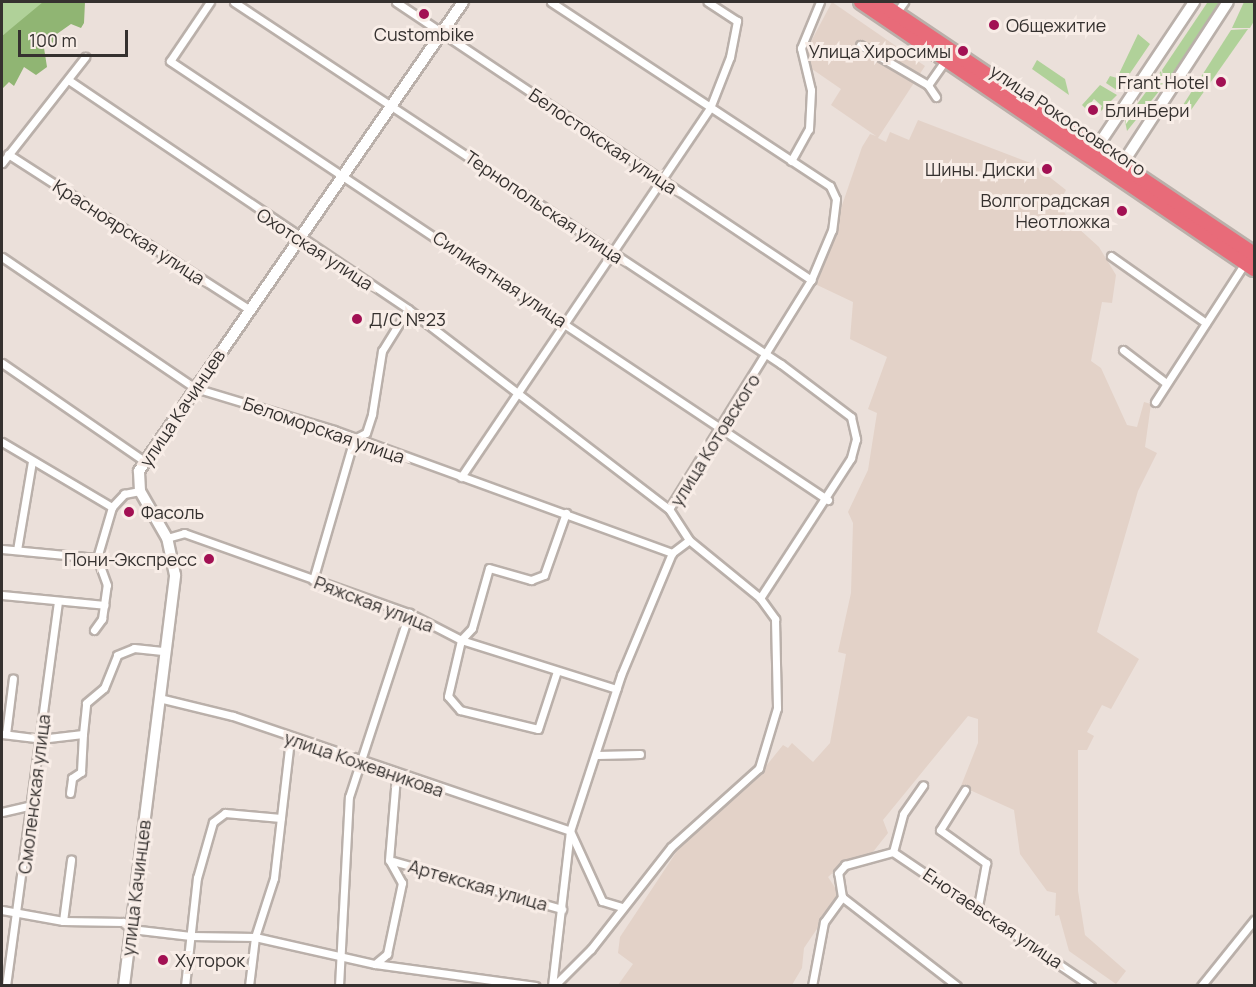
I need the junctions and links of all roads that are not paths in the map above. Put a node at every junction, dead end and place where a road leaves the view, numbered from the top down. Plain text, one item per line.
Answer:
1 (210, 2) edge
2 (234, 2) edge
3 (396, 2) edge
4 (463, 2) edge
5 (551, 2) edge
6 (708, 2) edge
7 (820, 2) edge
8 (861, 2) edge
9 (879, 2) edge
10 (1194, 2) edge
11 (1228, 2) edge
12 (900, 7) edge
13 (442, 32) junction
14 (860, 45) dead end
15 (85, 57) dead end
16 (946, 59) junction
17 (70, 81) junction
18 (928, 85) junction
19 (936, 97) dead end
20 (390, 104) junction
21 (710, 108) junction
22 (1094, 152) junction
23 (8, 154) junction
24 (791, 161) junction
25 (2, 163) edge
26 (1119, 169) junction
27 (344, 175) junction
28 (663, 180) junction
29 (297, 238) junction
30 (614, 253) junction
31 (1111, 256) dead end
32 (2, 257) edge
33 (1251, 262) edge
34 (811, 279) junction
35 (408, 309) junction
36 (250, 310) junction
37 (566, 323) junction
38 (1206, 323) junction
39 (1123, 350) dead end
40 (766, 356) junction
41 (2, 363) edge
42 (1166, 383) junction
43 (195, 388) junction
44 (515, 396) junction
45 (1155, 402) dead end
46 (723, 425) junction
47 (354, 439) junction
48 (2, 442) edge
49 (32, 460) junction
50 (144, 461) junction
51 (461, 477) junction
52 (140, 491) junction
53 (828, 500) junction
54 (112, 507) junction
55 (669, 509) junction
56 (566, 513) junction
57 (167, 538) junction
58 (689, 540) junction
59 (2, 549) edge
60 (17, 550) junction
61 (672, 553) junction
62 (97, 558) junction
63 (313, 580) junction
64 (2, 595) edge
65 (760, 598) junction
66 (58, 601) junction
67 (105, 605) junction
68 (409, 613) junction
69 (94, 630) dead end
70 (461, 640) junction
71 (165, 651) junction
72 (557, 670) junction
73 (13, 678) dead end
74 (616, 689) junction
75 (159, 698) junction
76 (4, 734) edge
77 (83, 734) junction
78 (40, 739) junction
79 (290, 739) junction
80 (640, 754) dead end
81 (597, 755) junction
82 (359, 763) junction
83 (396, 776) junction
84 (923, 785) dead end
85 (965, 790) dead end
86 (70, 793) dead end
87 (32, 805) junction
88 (2, 812) edge
89 (281, 818) junction
90 (570, 831) junction
91 (893, 852) junction
92 (71, 860) dead end
93 (393, 861) junction
94 (842, 897) junction
95 (978, 906) junction
96 (622, 907) junction
97 (562, 909) junction
98 (2, 910) edge
99 (20, 911) junction
100 (1254, 920) edge
101 (63, 921) junction
102 (130, 929) junction
103 (191, 936) junction
104 (255, 937) junction
105 (339, 953) junction
106 (375, 964) junction
107 (6, 986) edge
108 (124, 986) edge
109 (185, 986) edge
110 (249, 986) edge
111 (339, 986) edge
112 (536, 986) edge
113 (553, 986) edge
114 (812, 986) edge
115 (957, 986) edge
116 (1091, 986) edge
117 (1201, 986) edge

1 - 27 street, Силикатная улица
2 - 20 street, Тернопольская улица
3 - 13 street, Белостокская улица
4 - 13 main road, улица Качинцев
5 - 21 street, улица Котовского
6 - 21 street
7 - 24 street
8 - 16 highway, улица Рокоссовского
9 - 12 highway, улица Рокоссовского
10 - 22 main road
11 - 26 main road
12 - 22 highway, улица Рокоссовского
13 - 20 main road, улица Качинцев
13 - 28 street, Белостокская улица
14 - 18 street
15 - 17 street
16 - 18 street
16 - 22 highway, улица Рокоссовского
17 - 23 street
17 - 29 street, Охотская улица
18 - 19 street
20 - 27 main road, улица Качинцев
20 - 30 street, Тернопольская улица
21 - 24 street, улица Котовского
21 - 28 street
22 - 26 highway, улица Рокоссовского
23 - 25 street
23 - 36 street, Красноярская улица
24 - 34 street, улица Котовского
26 - 33 highway, улица Рокоссовского
27 - 29 main road, улица Качинцев
27 - 37 street, Силикатная улица
28 - 30 street
28 - 34 street, Белостокская улица
29 - 35 street, Охотская улица
29 - 36 main road, улица Качинцев
30 - 37 street
30 - 40 street, Тернопольская улица
31 - 38 street
32 - 43 street, Беломорская улица
33 - 38 street
34 - 40 street, улица Котовского
35 - 44 street, Охотская улица
35 - 47 street
36 - 43 main road, улица Качинцев
37 - 44 street
37 - 46 street, Силикатная улица
38 - 42 street
39 - 42 street
40 - 46 street, улица Котовского
40 - 53 street, Тернопольская улица
41 - 50 street
42 - 45 street
43 - 47 street, Беломорская улица
43 - 50 main road, улица Качинцев
44 - 51 street
44 - 55 street, Охотская улица
46 - 53 street, Силикатная улица
46 - 55 street, улица Котовского
47 - 51 street, Беломорская улица
47 - 63 street
48 - 49 street
49 - 54 street
49 - 60 street
50 - 52 main road, улица Качинцев
51 - 56 street, Беломорская улица
52 - 54 street
52 - 57 main road, улица Качинцев
53 - 65 street
54 - 62 street
55 - 58 street, улица Котовского
56 - 61 street, Беломорская улица
56 - 70 street
57 - 63 street, Ряжская улица
57 - 71 main road, улица Качинцев
58 - 61 street
58 - 65 street, улица Котовского
59 - 60 street
60 - 62 street
61 - 74 street
62 - 67 street
63 - 68 street, Ряжская улица
64 - 66 street
65 - 96 street, улица Котовского
66 - 67 street
66 - 78 street, Смоленская улица
67 - 69 street
68 - 70 street, Ряжская улица
68 - 82 street
70 - 72 street, Ряжская улица
70 - 72 street
71 - 75 main road, улица Качинцев
71 - 77 street
72 - 74 street, Ряжская улица
73 - 76 street
74 - 81 street
75 - 79 street, улица Кожевникова
75 - 102 main road, улица Качинцев
76 - 78 street
77 - 78 street
77 - 86 street
78 - 87 street, Смоленская улица
79 - 82 street, улица Кожевникова
79 - 89 street
80 - 81 street
81 - 90 street
82 - 83 street, улица Кожевникова
82 - 105 street
83 - 90 street, улица Кожевникова
83 - 93 street
84 - 91 street
85 - 95 street
87 - 88 street
87 - 99 street, Смоленская улица
89 - 103 street
89 - 104 street
90 - 96 street
90 - 97 street
91 - 94 street
91 - 95 street, Енотаевская улица
92 - 101 street
93 - 97 street, Артекская улица
93 - 106 street
94 - 114 street
94 - 115 street
95 - 116 street, Енотаевская улица
96 - 113 street, улица Котовского
97 - 113 street
98 - 99 street
99 - 101 street
99 - 107 street, Смоленская улица
100 - 117 street
101 - 102 street
102 - 103 street
102 - 108 main road, улица Качинцев
103 - 104 street
103 - 109 street
104 - 105 street
104 - 110 street
105 - 106 street
105 - 111 street
106 - 112 street

